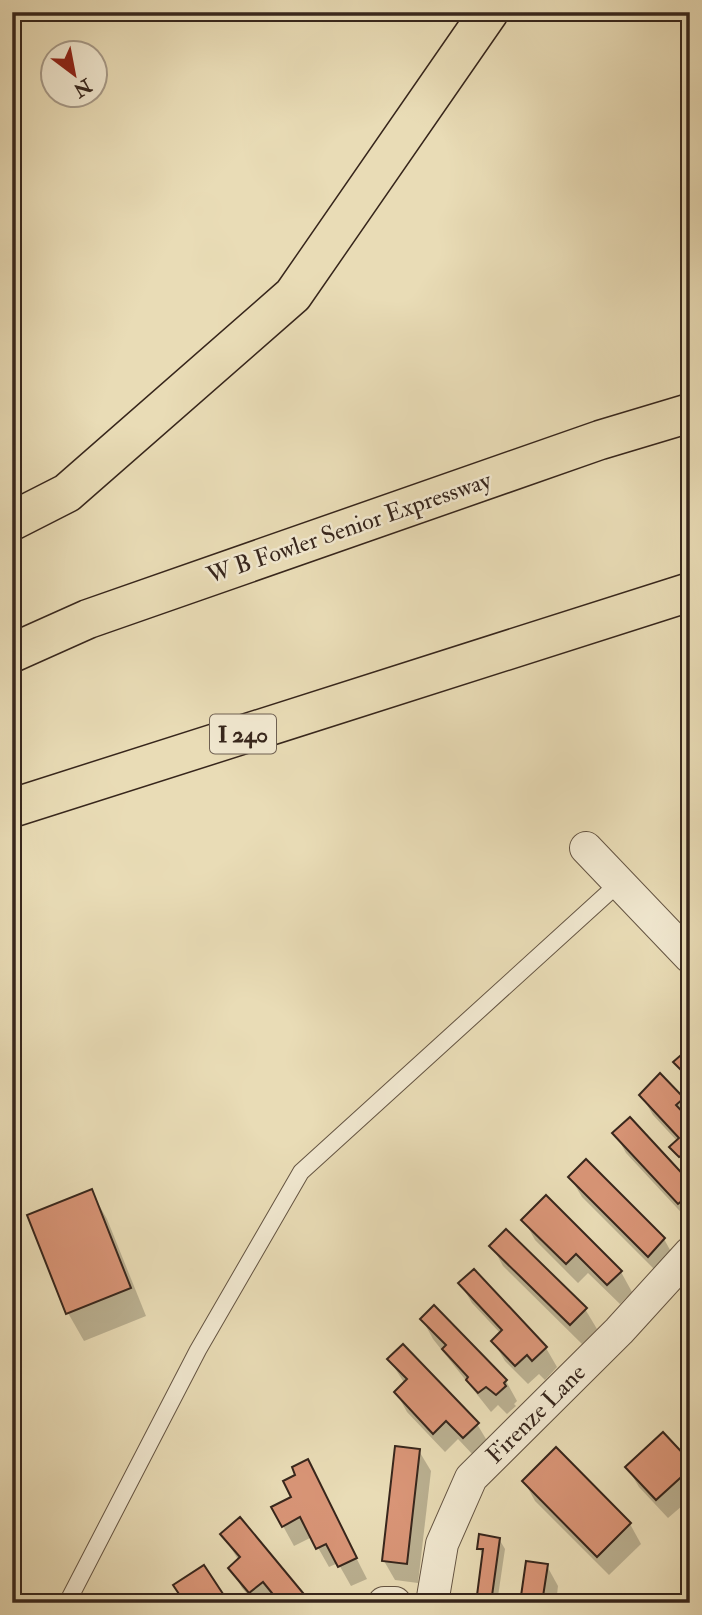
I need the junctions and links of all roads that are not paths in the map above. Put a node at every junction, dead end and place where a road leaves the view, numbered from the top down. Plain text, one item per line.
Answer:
1 (489, 12) edge
2 (690, 413) edge
3 (12, 521) edge
4 (690, 592) edge
5 (690, 608) edge
6 (12, 653) edge
7 (473, 660) junction
8 (12, 808) edge
9 (586, 848) dead end
10 (619, 883) junction
11 (690, 957) edge
12 (690, 1253) edge
13 (67, 1603) edge
14 (384, 1603) edge
15 (395, 1603) edge
16 (432, 1603) edge

1 - 3 highway
2 - 6 highway, W B Fowler Senior Expressway
4 - 7 highway
5 - 7 highway
7 - 8 highway, I 240
9 - 10 street
10 - 11 street
10 - 13 lane
12 - 16 street, Firenze Lane
14 - 15 street

